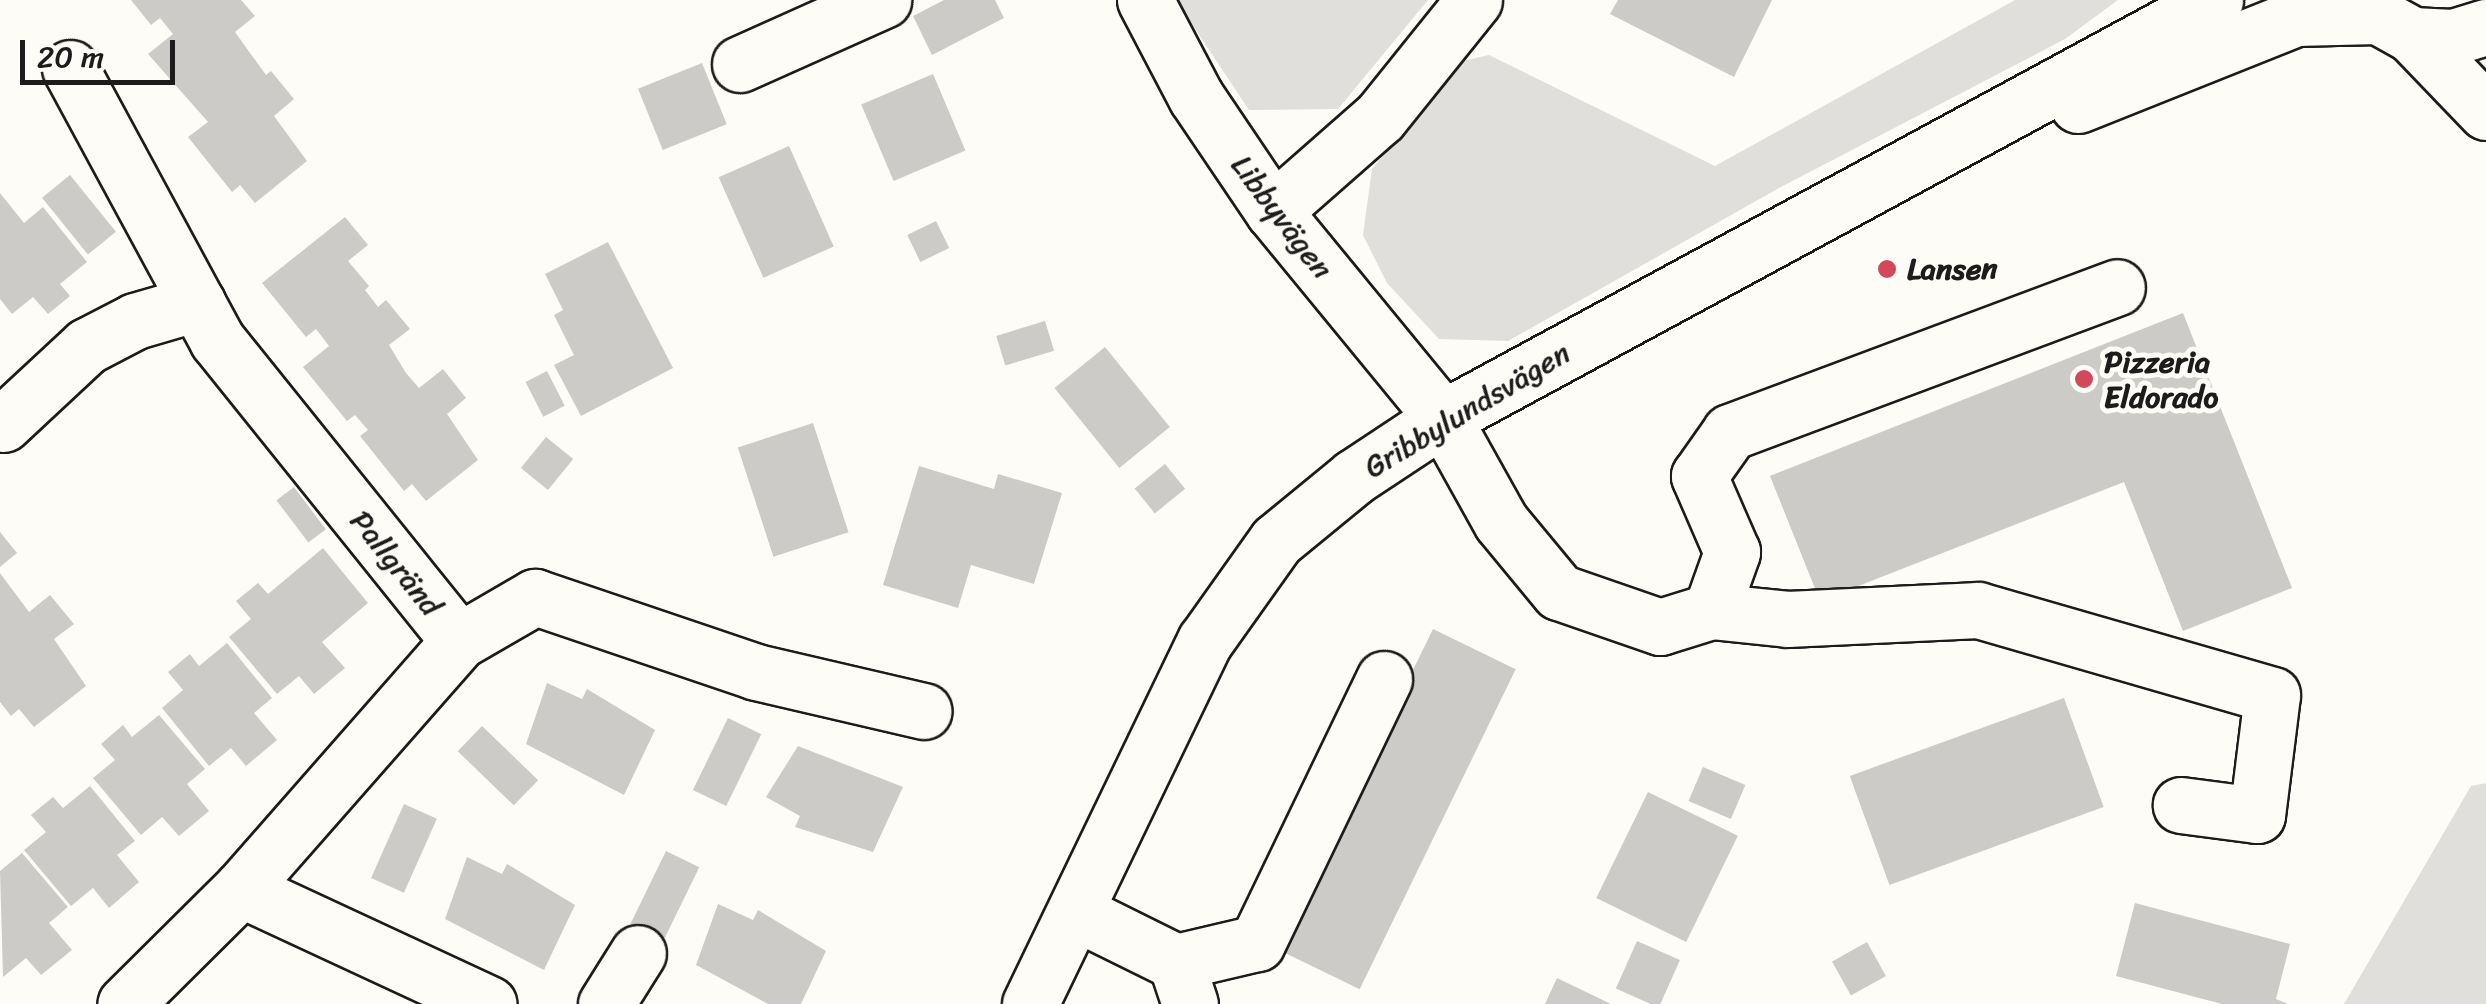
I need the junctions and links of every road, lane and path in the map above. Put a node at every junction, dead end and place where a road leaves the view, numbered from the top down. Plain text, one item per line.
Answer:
1 (884, 0) edge
2 (1146, 0) edge
3 (1474, 0) edge
4 (2154, 0) edge
5 (2214, 0) edge
6 (2385, 17) edge
7 (2486, 27) edge
8 (740, 64) dead end
9 (70, 68) dead end
10 (2486, 112) edge
11 (1973, 131) junction
12 (1272, 211) junction
13 (2117, 288) dead end
14 (197, 303) junction
15 (1443, 418) junction
16 (3, 424) dead end
17 (1712, 611) junction
18 (459, 642) junction
19 (1384, 679) dead end
20 (924, 711) dead end
21 (2181, 806) dead end
22 (241, 889) junction
23 (1075, 912) junction
24 (638, 954) dead end
25 (1183, 983) edge
26 (124, 1004) edge
27 (489, 1004) edge
28 (606, 1004) edge
29 (1030, 1004) edge

1 - 8 street
2 - 12 street, Libbyvägen
3 - 12 street
4 - 11 street
5 - 11 street, Gribbylundsvägen
6 - 7 street, Gribbylundsvägen
6 - 10 street
6 - 11 street, Gribbylundsvägen
9 - 14 street, Pallgränd
11 - 15 street, Gribbylundsvägen
12 - 15 street, Libbyvägen
13 - 17 street
14 - 16 street
14 - 18 street, Pallgränd
15 - 17 street, Libbyvägen
15 - 23 street, Gribbylundsvägen
17 - 21 street
18 - 20 street
18 - 22 street, Pallgränd
19 - 25 street
22 - 26 street, Pallgränd
22 - 27 street
23 - 25 street
23 - 29 street, Gribbylundsvägen
24 - 28 street

